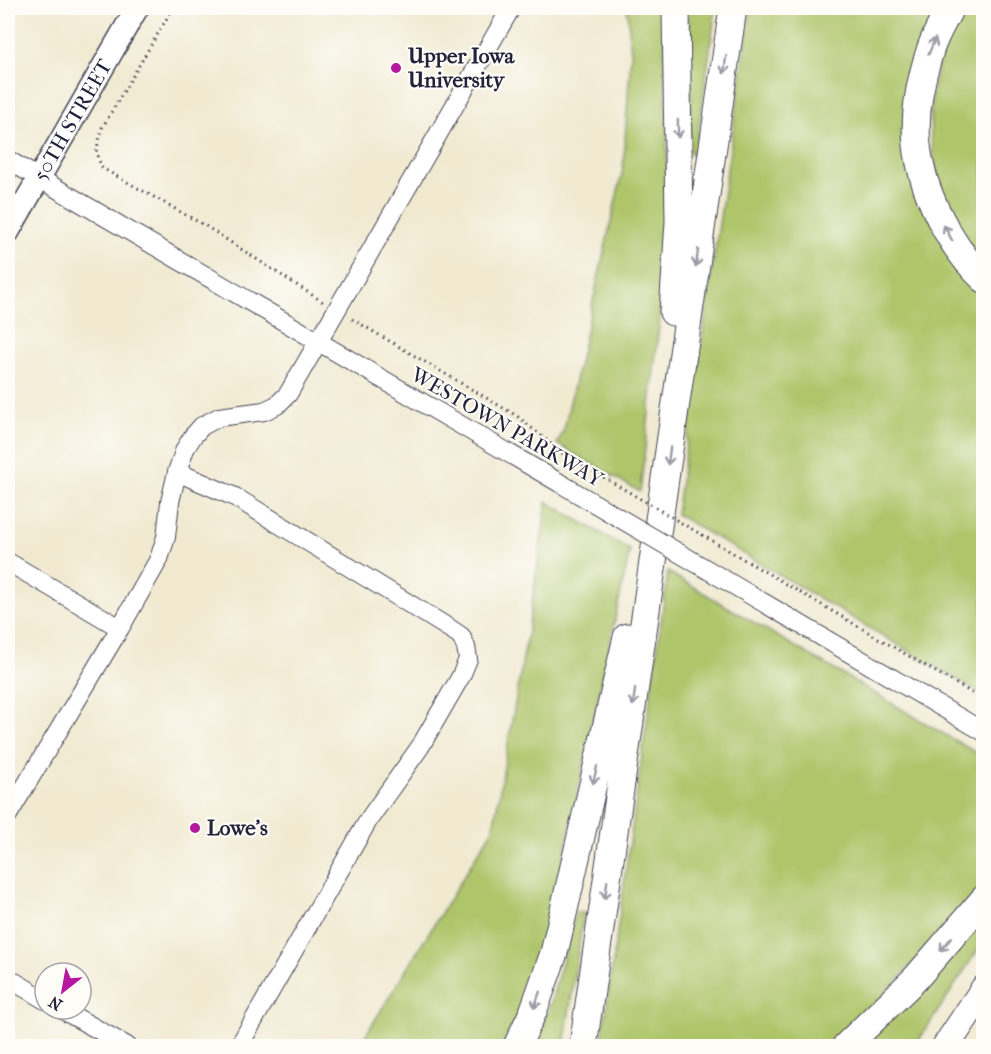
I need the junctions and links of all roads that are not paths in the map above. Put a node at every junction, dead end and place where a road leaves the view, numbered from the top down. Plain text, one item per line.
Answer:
1 (137, 8) edge
2 (510, 8) edge
3 (676, 8) edge
4 (733, 8) edge
5 (950, 8) edge
6 (8, 160) edge
7 (38, 178) junction
8 (8, 231) edge
9 (984, 279) edge
10 (317, 342) junction
11 (674, 419) junction
12 (177, 472) junction
13 (663, 494) junction
14 (8, 562) edge
15 (120, 628) junction
16 (984, 732) edge
17 (8, 815) edge
18 (984, 899) edge
19 (8, 978) edge
20 (984, 989) edge
21 (33, 993) edge
22 (82, 1021) edge
23 (126, 1047) edge
24 (239, 1047) edge
25 (517, 1047) edge
26 (583, 1047) edge
27 (846, 1047) edge
28 (946, 1047) edge

1 - 7 main road, 50TH STREET
2 - 10 street
3 -> 11 highway
4 -> 11 highway
9 -> 5 highway
6 - 7 street, WESTOWN PARKWAY
7 - 8 main road, 50TH STREET
7 - 10 street, WESTOWN PARKWAY
10 - 12 street
10 - 16 street, WESTOWN PARKWAY, bridge
11 -> 13 highway
12 - 15 street
12 - 24 street
13 -> 25 highway
13 -> 26 highway
14 - 15 street
15 - 17 street
18 -> 27 highway
19 - 21 street
20 - 28 highway
22 - 23 street

